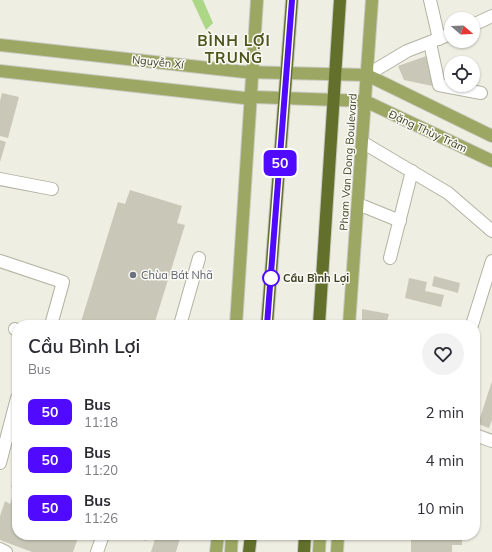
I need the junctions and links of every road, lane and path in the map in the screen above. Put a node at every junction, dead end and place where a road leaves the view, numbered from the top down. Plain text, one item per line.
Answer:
1 (257, 0) edge
2 (292, 0) edge
3 (340, 0) edge
4 (372, 0) edge
5 (430, 0) edge
6 (492, 16) edge
7 (480, 22) edge
8 (444, 37) edge
9 (435, 41) junction
10 (0, 45) edge
11 (0, 71) edge
12 (252, 71) junction
13 (286, 72) junction
14 (334, 74) junction
15 (367, 75) junction
16 (481, 93) dead end
17 (250, 97) junction
18 (284, 98) junction
19 (333, 100) junction
20 (365, 101) junction
21 (492, 136) edge
22 (362, 142) junction
23 (492, 161) edge
24 (412, 171) junction
25 (0, 179) edge
26 (52, 189) dead end
27 (358, 204) junction
28 (400, 221) junction
29 (492, 231) edge
30 (199, 258) dead end
31 (390, 258) dead end
32 (0, 261) edge
33 (492, 261) edge
34 (52, 320) edge
35 (181, 320) edge
36 (236, 320) edge
37 (267, 320) edge
38 (319, 320) edge
39 (349, 320) edge
40 (474, 320) edge
41 (12, 417) edge
42 (480, 437) edge
43 (492, 441) edge
44 (0, 463) edge
45 (101, 540) edge
46 (217, 540) edge
47 (232, 540) edge
48 (250, 540) edge
49 (305, 540) edge
50 (320, 540) edge
51 (338, 540) edge
52 (0, 549) edge
53 (6, 552) edge
54 (97, 552) edge
55 (216, 552) edge
56 (231, 552) edge
57 (249, 552) edge
58 (304, 552) edge
59 (319, 552) edge
60 (337, 552) edge

1 - 12 main road
2 - 13 highway
3 - 14 highway, Pham Van Dong Boulevard
4 - 15 main road, Pham Van Dong Boulevard
5 - 9 street
6 - 7 street
8 - 9 street
9 - 15 street
9 - 16 street
10 - 12 main road, Nguyễn Xí
11 - 17 main road
12 - 13 main road, Nguyễn Xí
12 - 17 main road
13 - 14 main road, Nguyễn Xí
13 - 18 highway
14 - 15 main road, Nguyễn Xí
14 - 19 highway, Pham Van Dong Boulevard
15 - 20 main road, Pham Van Dong Boulevard
15 - 21 main road, Đặng Thùy Trâm
17 - 18 main road
17 - 36 main road
18 - 19 main road
18 - 37 highway
19 - 20 main road
19 - 38 highway, Pham Van Dong Boulevard
20 - 22 main road, Pham Van Dong Boulevard
20 - 23 main road, Đặng Thùy Trâm
22 - 24 street
22 - 27 main road, Pham Van Dong Boulevard
24 - 28 street
24 - 29 street
25 - 26 street
27 - 28 street
27 - 39 main road, Pham Van Dong Boulevard
28 - 31 street
30 - 35 street
32 - 34 street
33 - 40 street
41 - 44 street
42 - 43 street
45 - 54 street
46 - 55 main road
47 - 56 main road
48 - 57 highway
49 - 58 highway
50 - 59 main road
51 - 60 main road
52 - 53 street

